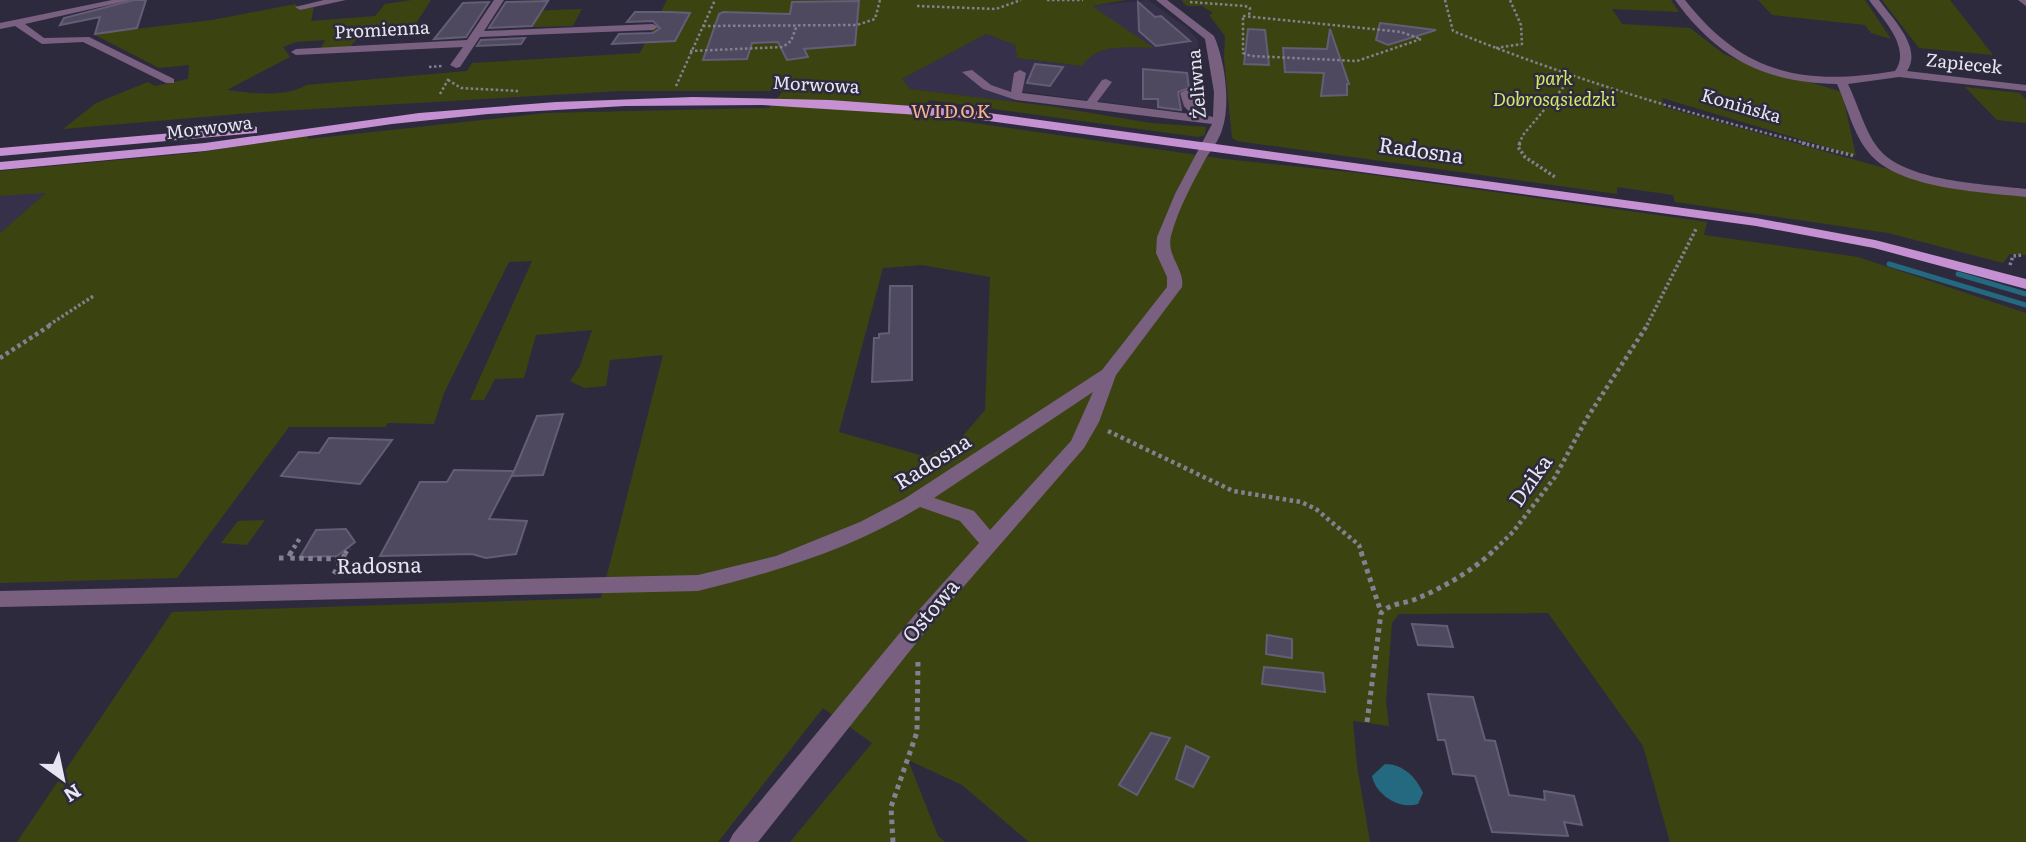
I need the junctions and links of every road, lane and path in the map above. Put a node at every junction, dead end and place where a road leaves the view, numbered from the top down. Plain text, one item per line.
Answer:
1 (126, 0) edge
2 (341, 0) edge
3 (499, 0) edge
4 (715, 0) edge
5 (880, 0) edge
6 (1021, 0) edge
7 (1047, 0) edge
8 (1083, 0) edge
9 (1161, 0) edge
10 (1445, 0) edge
11 (1510, 0) edge
12 (1680, 0) edge
13 (1874, 0) edge
14 (1184, 3) dead end
15 (917, 6) dead end
16 (300, 8) dead end
17 (1249, 16) junction
18 (16, 22) junction
19 (797, 25) junction
20 (0, 26) edge
21 (703, 26) junction
22 (653, 27) dead end
23 (474, 39) junction
24 (1493, 49) junction
25 (690, 51) junction
26 (296, 52) dead end
27 (1523, 53) dead end
28 (1514, 57) junction
29 (456, 65) dead end
30 (680, 72) dead end
31 (968, 72) dead end
32 (1020, 73) dead end
33 (1899, 74) junction
34 (1572, 76) junction
35 (448, 80) dead end
36 (170, 81) dead end
37 (1106, 82) dead end
38 (1842, 82) junction
39 (2026, 88) edge
40 (529, 91) dead end
41 (1186, 93) dead end
42 (1012, 96) junction
43 (1089, 106) junction
44 (420, 117) junction
45 (1203, 120) junction
46 (1219, 121) junction
47 (1209, 146) junction
48 (0, 152) edge
49 (1890, 164) junction
50 (0, 166) edge
51 (1979, 175) dead end
52 (2026, 191) edge
53 (1573, 195) junction
54 (1704, 213) junction
55 (2022, 255) dead end
56 (2010, 266) dead end
57 (2026, 284) edge
58 (95, 295) dead end
59 (0, 358) edge
60 (1108, 374) junction
61 (1090, 422) junction
62 (918, 499) junction
63 (300, 538) dead end
64 (990, 543) junction
65 (349, 548) dead end
66 (279, 558) dead end
67 (288, 558) junction
68 (342, 559) junction
69 (337, 568) dead end
70 (0, 599) edge
71 (1381, 613) junction
72 (925, 617) junction
73 (1367, 722) dead end
74 (741, 842) edge
75 (893, 842) edge

1 - 18 street
2 - 16 street
3 - 23 street
4 - 21 path
5 - 19 path
6 - 15 path
7 - 8 path
9 - 46 street, Żeliwna
10 - 24 path, Konińska
11 - 24 path
12 - 38 street, Zapiecek
13 - 33 street, Zapiecek
14 - 17 path
17 - 17 path
18 - 20 street
18 - 36 street
19 - 21 path
19 - 25 path
21 - 25 path
22 - 23 street, Promienna
23 - 26 street, Promienna
23 - 29 street
24 - 28 path, Konińska
25 - 30 path
27 - 28 path
28 - 34 path, Konińska
31 - 42 street
32 - 42 street
33 - 38 street, Zapiecek
33 - 39 street, Zapiecek
34 - 49 path, Konińska
34 - 53 path
35 - 40 path
37 - 43 street
38 - 49 street
41 - 45 street
42 - 43 street
43 - 45 street
44 - 47 main road, Morwowa
44 - 48 main road, Morwowa
44 - 50 main road, Morwowa
45 - 46 street
46 - 47 street, Żeliwna
47 - 53 main road, Radosna
47 - 60 street, Radosna
49 - 52 street
51 - 52 street
53 - 54 main road, Radosna
54 - 57 main road, Radosna
54 - 71 path, Dzika
55 - 56 path
58 - 59 path
60 - 61 street, Ostowa
60 - 62 street, Radosna
61 - 64 street, Ostowa
61 - 71 path
62 - 64 street
62 - 70 street, Radosna
63 - 67 path
64 - 72 street, Ostowa
65 - 68 path
66 - 67 path
67 - 68 path
68 - 69 path
71 - 73 path
72 - 74 street, Ostowa
72 - 75 path

